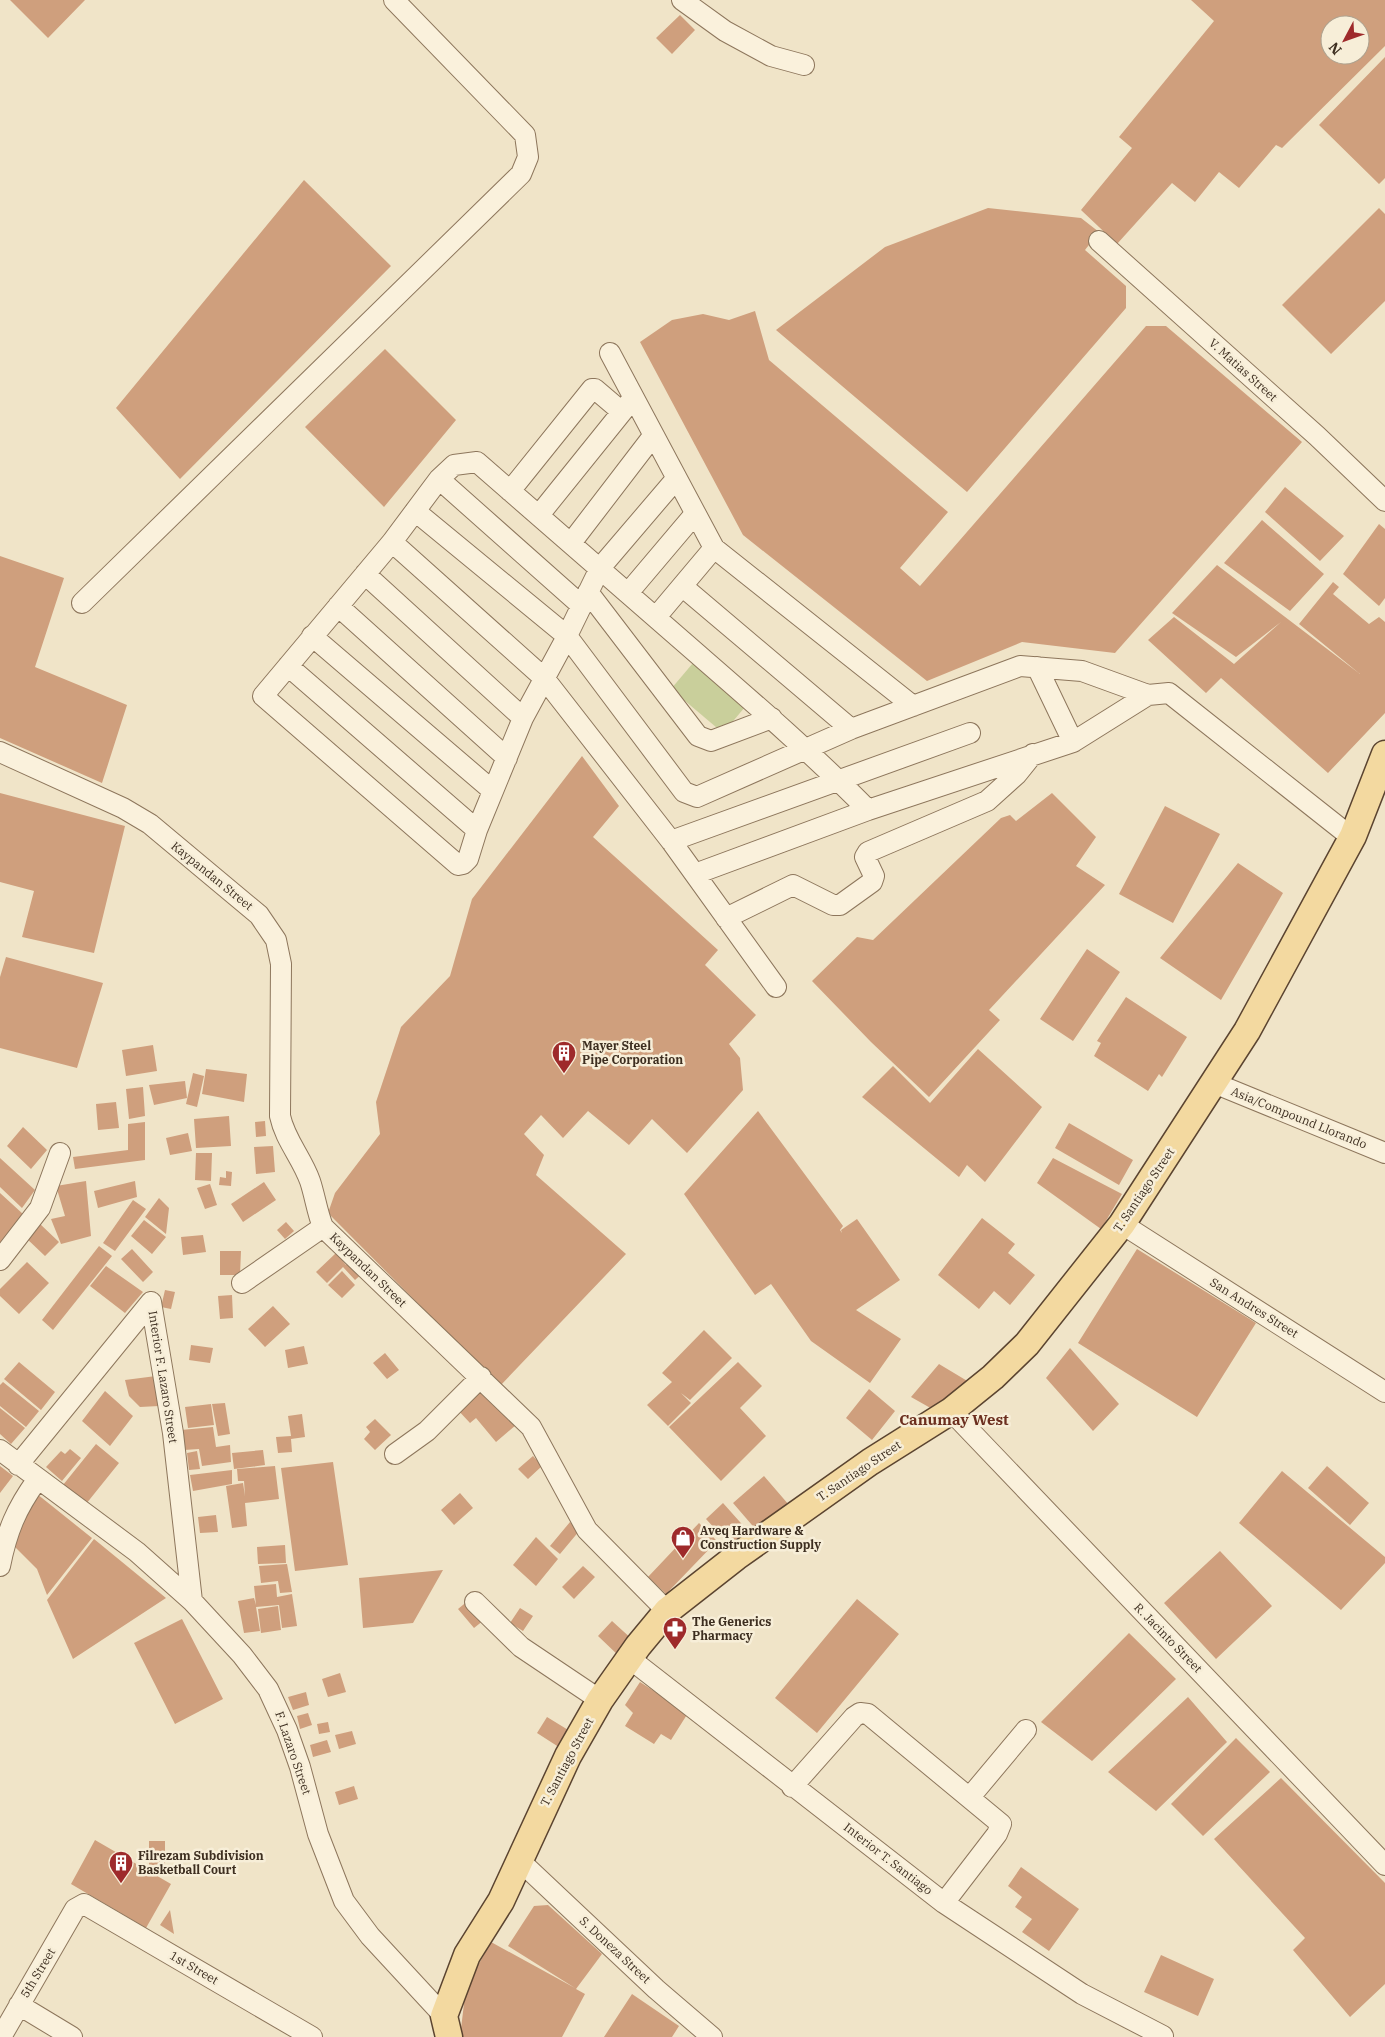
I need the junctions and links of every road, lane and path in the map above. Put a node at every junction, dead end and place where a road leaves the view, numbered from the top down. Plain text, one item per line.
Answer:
1 (394, 0) edge
2 (682, 0) edge
3 (804, 65) dead end
4 (1099, 241) dead end
5 (610, 353) dead end
6 (628, 405) junction
7 (653, 436) junction
8 (439, 479) junction
9 (676, 479) junction
10 (510, 491) junction
11 (1385, 502) edge
12 (415, 511) junction
13 (538, 515) junction
14 (694, 515) junction
15 (392, 542) junction
16 (570, 543) junction
17 (714, 548) junction
18 (600, 568) junction
19 (365, 574) junction
20 (682, 586) junction
21 (628, 593) junction
22 (585, 599) junction
23 (82, 603) dead end
24 (338, 606) junction
25 (656, 617) junction
26 (312, 636) junction
27 (567, 636) junction
28 (288, 666) junction
29 (1037, 667) junction
30 (544, 678) junction
31 (1148, 695) junction
32 (913, 706) junction
33 (523, 718) junction
34 (772, 718) junction
35 (851, 729) junction
36 (970, 733) dead end
37 (1073, 742) junction
38 (807, 750) junction
39 (0, 752) edge
40 (1033, 754) junction
41 (1385, 754) edge
42 (507, 758) junction
43 (839, 780) junction
44 (493, 791) junction
45 (868, 810) junction
46 (477, 830) junction
47 (1353, 836) junction
48 (671, 841) junction
49 (695, 874) junction
50 (726, 918) junction
51 (776, 987) dead end
52 (1214, 1083) junction
53 (60, 1152) dead end
54 (1385, 1153) edge
55 (1122, 1224) junction
56 (323, 1227) junction
57 (0, 1260) edge
58 (242, 1283) dead end
59 (481, 1377) junction
60 (1385, 1392) edge
61 (951, 1410) junction
62 (0, 1450) edge
63 (395, 1454) dead end
64 (18, 1465) junction
65 (37, 1480) junction
66 (0, 1566) edge
67 (192, 1601) junction
68 (475, 1602) dead end
69 (668, 1611) junction
70 (629, 1658) junction
71 (600, 1700) junction
72 (1026, 1730) dead end
73 (792, 1787) junction
74 (970, 1797) junction
75 (520, 1861) junction
76 (1385, 1866) edge
77 (944, 1903) junction
78 (75, 1909) joint
79 (19, 2005) junction
80 (447, 2031) edge
81 (1163, 2036) edge
82 (1, 2037) edge
83 (72, 2037) edge
84 (312, 2037) edge
85 (712, 2037) edge

1 - 23 street
2 - 3 street
4 - 11 street, V. Matias Street
5 - 6 street
6 - 7 street
6 - 10 street
6 - 13 street
7 - 9 street
7 - 16 street
8 - 10 street
8 - 12 street
8 - 22 street
9 - 14 street
9 - 18 street
10 - 13 street
12 - 15 street
12 - 27 street
13 - 16 street
14 - 17 street
14 - 21 street
15 - 19 street
15 - 30 street
16 - 18 street
17 - 20 street
17 - 32 street
18 - 21 street
18 - 22 street
19 - 24 street
19 - 33 street
20 - 25 street
20 - 35 street
21 - 25 street
22 - 27 street
22 - 34 street
24 - 26 street
24 - 42 street
25 - 34 street
26 - 28 street
26 - 44 street
27 - 30 street
27 - 38 street
28 - 46 street
28 - 46 street
29 - 31 street
29 - 32 street
29 - 37 street
30 - 33 street
30 - 48 street
31 - 37 street
31 - 47 street
32 - 35 street
33 - 42 street
34 - 38 street
35 - 38 street
36 - 43 street
37 - 40 street
38 - 43 street
39 - 56 street, Kaypandan Street
40 - 45 street
40 - 50 street
41 - 47 main road, T. Santiago Street
42 - 44 street
43 - 45 street
43 - 48 street
44 - 46 street
45 - 49 street
47 - 52 main road, T. Santiago Street
48 - 49 street
49 - 50 street
50 - 51 street
52 - 54 street, Asia/Compound Llorando
52 - 55 main road, T. Santiago Street
53 - 57 street
55 - 60 street, San Andres Street
55 - 61 main road, T. Santiago Street
56 - 58 street
56 - 59 street, Kaypandan Street
59 - 63 street
59 - 69 street, Kaypandan Street
61 - 69 main road, T. Santiago Street
61 - 76 street, R. Jacinto Street
62 - 64 street, F. Lazaro Street
64 - 65 street, F. Lazaro Street
64 - 67 street, Interior F. Lazaro Street
65 - 66 street
65 - 67 street, F. Lazaro Street
67 - 80 street, F. Lazaro Street
68 - 71 street
69 - 70 main road, T. Santiago Street
70 - 71 main road, T. Santiago Street
70 - 73 street, Interior T. Santiago
71 - 75 main road, T. Santiago Street
72 - 74 street
73 - 74 street
73 - 77 street, Interior T. Santiago
74 - 77 street
75 - 80 main road, T. Santiago Street
75 - 85 street, S. Doneza Street
77 - 81 street, Interior T. Santiago
78 - 79 street, 5th Street
78 - 84 street, 1st Street
79 - 82 street, 5th Street
79 - 83 street

